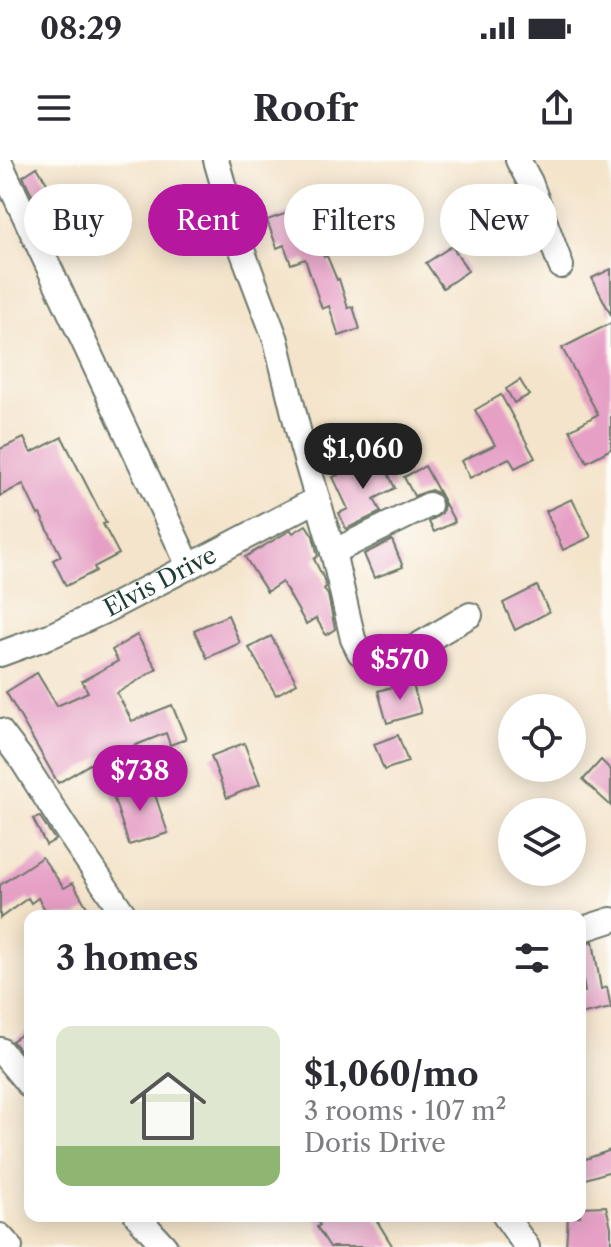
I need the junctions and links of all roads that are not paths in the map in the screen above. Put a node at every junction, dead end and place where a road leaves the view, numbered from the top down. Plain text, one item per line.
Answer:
1 (216, 160) edge
2 (518, 160) edge
3 (0, 163) edge
4 (561, 266) dead end
5 (316, 500) junction
6 (429, 505) dead end
7 (333, 552) junction
8 (189, 566) junction
9 (470, 615) dead end
10 (0, 654) edge
11 (0, 731) edge
12 (121, 910) edge
13 (611, 920) edge
14 (586, 928) edge
15 (0, 1050) edge
16 (24, 1079) edge
17 (142, 1222) edge
18 (509, 1222) edge
19 (0, 1236) edge
20 (10, 1247) edge
21 (165, 1247) edge
22 (527, 1247) edge

1 - 5 street
2 - 4 street
3 - 8 street
5 - 7 street
5 - 8 street, Elvis Drive
6 - 7 street
7 - 9 street
8 - 10 street, Elvis Drive
11 - 12 street
13 - 14 street
15 - 16 street
17 - 21 street
18 - 22 street
19 - 20 street

